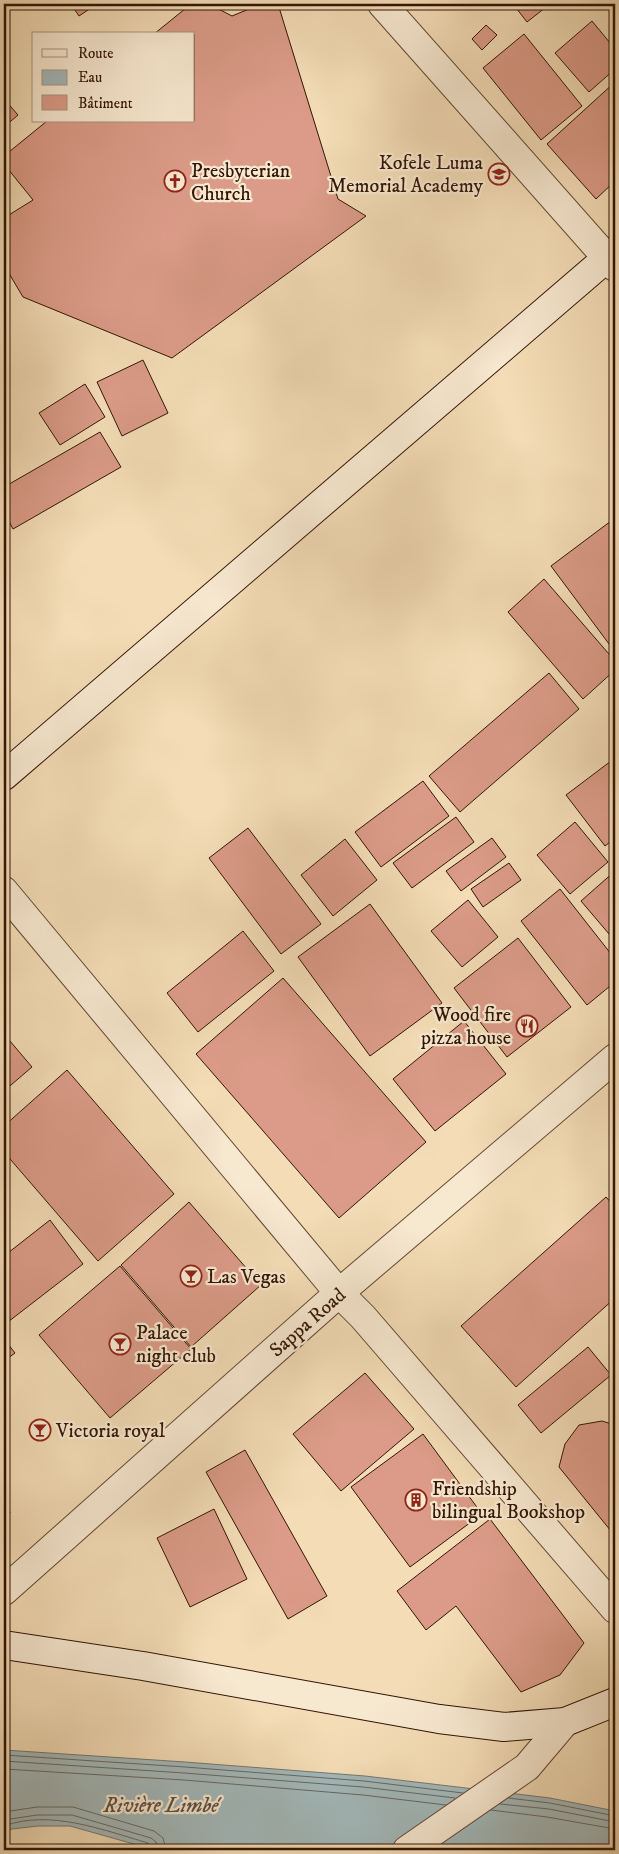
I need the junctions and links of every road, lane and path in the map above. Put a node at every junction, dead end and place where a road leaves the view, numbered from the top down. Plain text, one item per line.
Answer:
1 (382, 4) edge
2 (613, 259) edge
3 (4, 776) edge
4 (4, 891) edge
5 (615, 1058) edge
6 (339, 1293) junction
7 (4, 1591) edge
8 (615, 1609) edge
9 (4, 1645) edge
10 (615, 1702) edge
11 (565, 1722) junction
12 (407, 1850) edge

1 - 2 street
2 - 3 street
4 - 6 street
5 - 6 street, Sappa Road
6 - 7 street, Sappa Road
6 - 8 street
9 - 11 street
10 - 11 street
11 - 12 street

